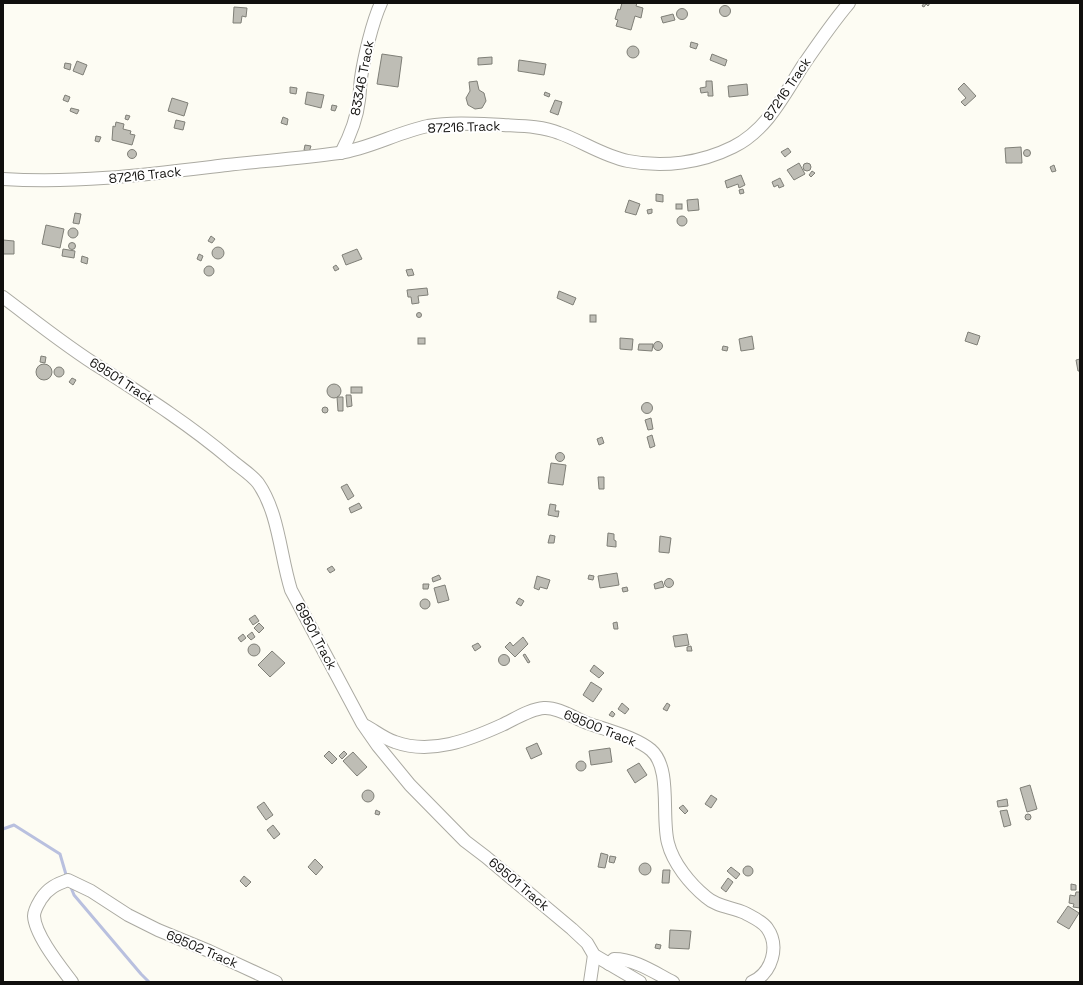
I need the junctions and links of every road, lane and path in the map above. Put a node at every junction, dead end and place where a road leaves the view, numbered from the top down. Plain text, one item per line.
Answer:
1 (381, 3) edge
2 (849, 3) edge
3 (341, 153) junction
4 (3, 179) edge
5 (3, 297) edge
6 (362, 723) junction
7 (594, 955) junction
8 (609, 964) junction
9 (72, 982) edge
10 (276, 982) edge
11 (590, 982) edge
12 (640, 982) edge
13 (674, 982) edge
14 (752, 982) edge

1 - 3 street, 83346 Track
2 - 3 street, 87216 Track
3 - 4 street, 87216 Track
5 - 6 street, 69501 Track
6 - 7 street, 69501 Track
6 - 14 street, 69500 Track
7 - 8 street, 69501 Track
7 - 11 street
8 - 12 street, 69501 Track
8 - 13 street
9 - 10 street, 69502 Track

